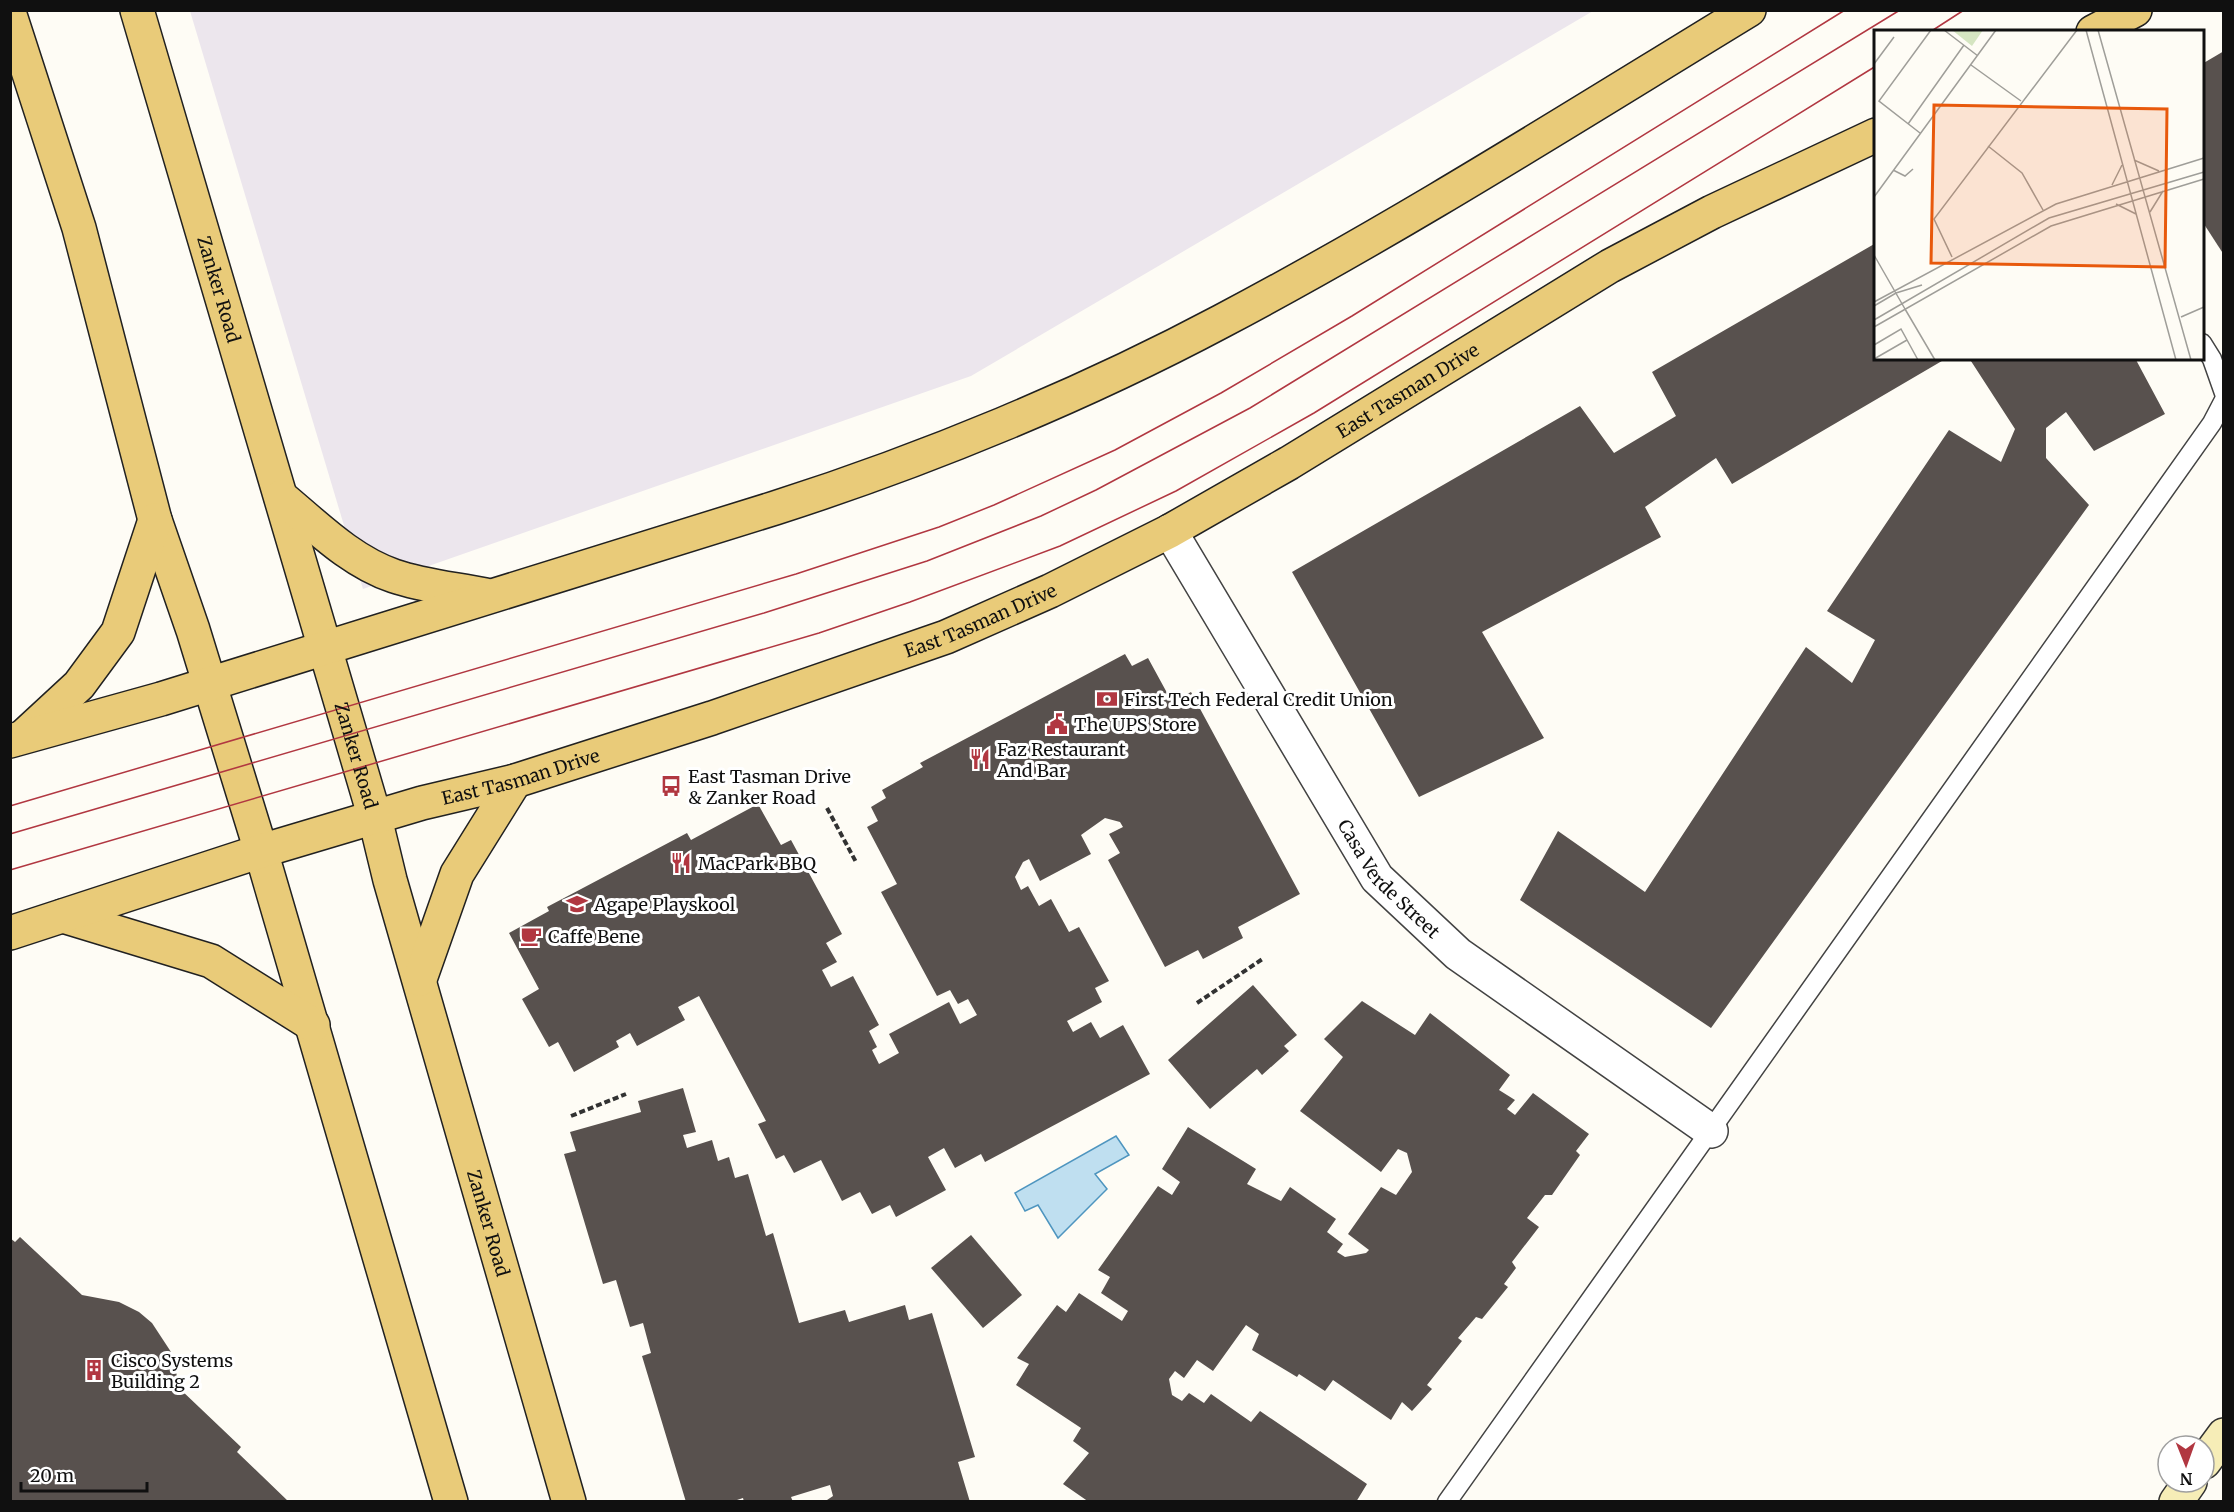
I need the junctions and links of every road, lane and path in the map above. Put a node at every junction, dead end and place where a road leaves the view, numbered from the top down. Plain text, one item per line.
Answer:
1 (137, 10) edge
2 (1749, 10) edge
3 (2135, 10) edge
4 (10, 15) edge
5 (2097, 30) edge
6 (1874, 135) edge
7 (2204, 346) edge
8 (2223, 393) edge
9 (2223, 400) edge
10 (281, 497) junction
11 (155, 520) junction
12 (1170, 531) junction
13 (489, 596) junction
14 (325, 648) junction
15 (208, 684) junction
16 (16, 740) edge
17 (515, 781) junction
18 (827, 808) dead end
19 (375, 818) junction
20 (261, 851) junction
21 (856, 862) dead end
22 (63, 916) junction
23 (10, 933) edge
24 (1264, 958) dead end
25 (420, 980) junction
26 (1197, 1003) dead end
27 (313, 1026) junction
28 (627, 1094) dead end
29 (571, 1116) dead end
30 (1711, 1131) junction
31 (451, 1502) edge
32 (569, 1502) edge
33 (1447, 1502) edge

1 - 10 main road, Zanker Road
2 - 13 main road
3 - 5 main road
4 - 11 main road
6 - 12 main road, East Tasman Drive
7 - 8 lane
9 - 30 lane
10 - 13 main road
10 - 14 main road, Zanker Road
11 - 15 main road
11 - 16 main road
12 - 17 main road, East Tasman Drive
12 - 30 street, Casa Verde Street
13 - 14 main road
14 - 15 main road
14 - 19 main road, Zanker Road
15 - 16 main road
15 - 20 main road
17 - 19 main road, East Tasman Drive
17 - 25 main road
18 - 21 path
19 - 20 main road, East Tasman Drive
19 - 25 main road, Zanker Road
20 - 22 main road, East Tasman Drive
20 - 27 main road
22 - 23 main road, East Tasman Drive
22 - 27 main road
24 - 26 path
25 - 32 main road, Zanker Road
27 - 31 main road
28 - 29 path
30 - 33 lane

